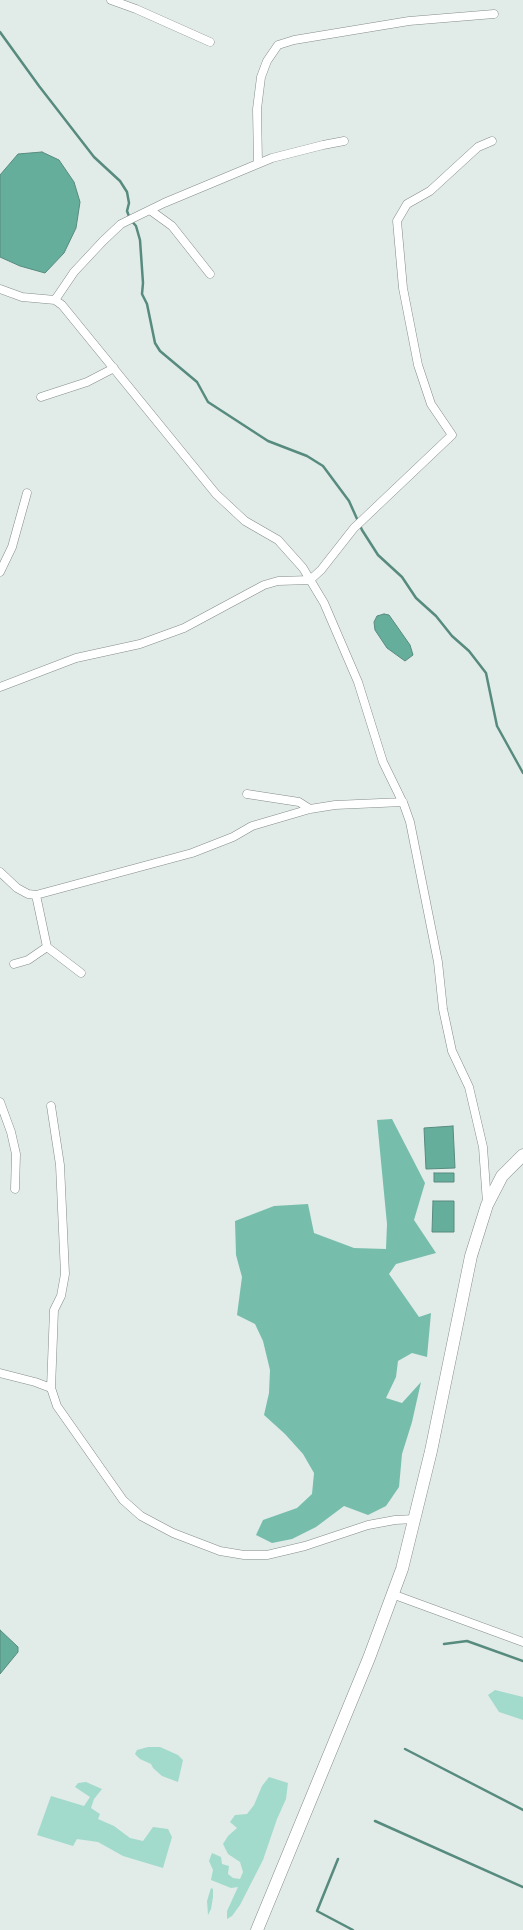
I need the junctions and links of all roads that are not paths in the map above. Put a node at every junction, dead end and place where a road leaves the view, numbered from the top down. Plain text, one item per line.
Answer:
1 (112, 0) edge
2 (494, 14) dead end
3 (210, 42) dead end
4 (344, 141) dead end
5 (492, 141) dead end
6 (258, 164) junction
7 (150, 210) junction
8 (210, 274) dead end
9 (0, 289) edge
10 (55, 300) junction
11 (114, 368) junction
12 (41, 397) dead end
13 (27, 493) dead end
14 (0, 572) edge
15 (310, 580) junction
16 (0, 687) edge
17 (247, 794) dead end
18 (403, 802) junction
19 (310, 809) junction
20 (0, 872) edge
21 (36, 895) junction
22 (47, 947) junction
23 (14, 964) dead end
24 (81, 973) dead end
25 (0, 1102) edge
26 (51, 1106) dead end
27 (523, 1155) edge
28 (15, 1188) dead end
29 (487, 1205) junction
30 (0, 1373) edge
31 (51, 1388) junction
32 (415, 1519) junction
33 (392, 1594) junction
34 (523, 1642) edge
35 (257, 1930) edge

1 - 3 street
2 - 6 street
4 - 6 street
5 - 15 street
6 - 7 street
7 - 8 street
7 - 10 street
9 - 10 street
10 - 11 street
11 - 12 street
11 - 15 street
13 - 14 street
15 - 16 street
15 - 18 street
17 - 19 street
18 - 19 street
18 - 29 street
19 - 21 street
20 - 21 street
21 - 22 street
22 - 23 street
22 - 24 street
25 - 28 street
26 - 31 street
27 - 29 main road
29 - 32 main road
30 - 31 street
31 - 32 street
32 - 33 main road
33 - 34 street
33 - 35 main road

